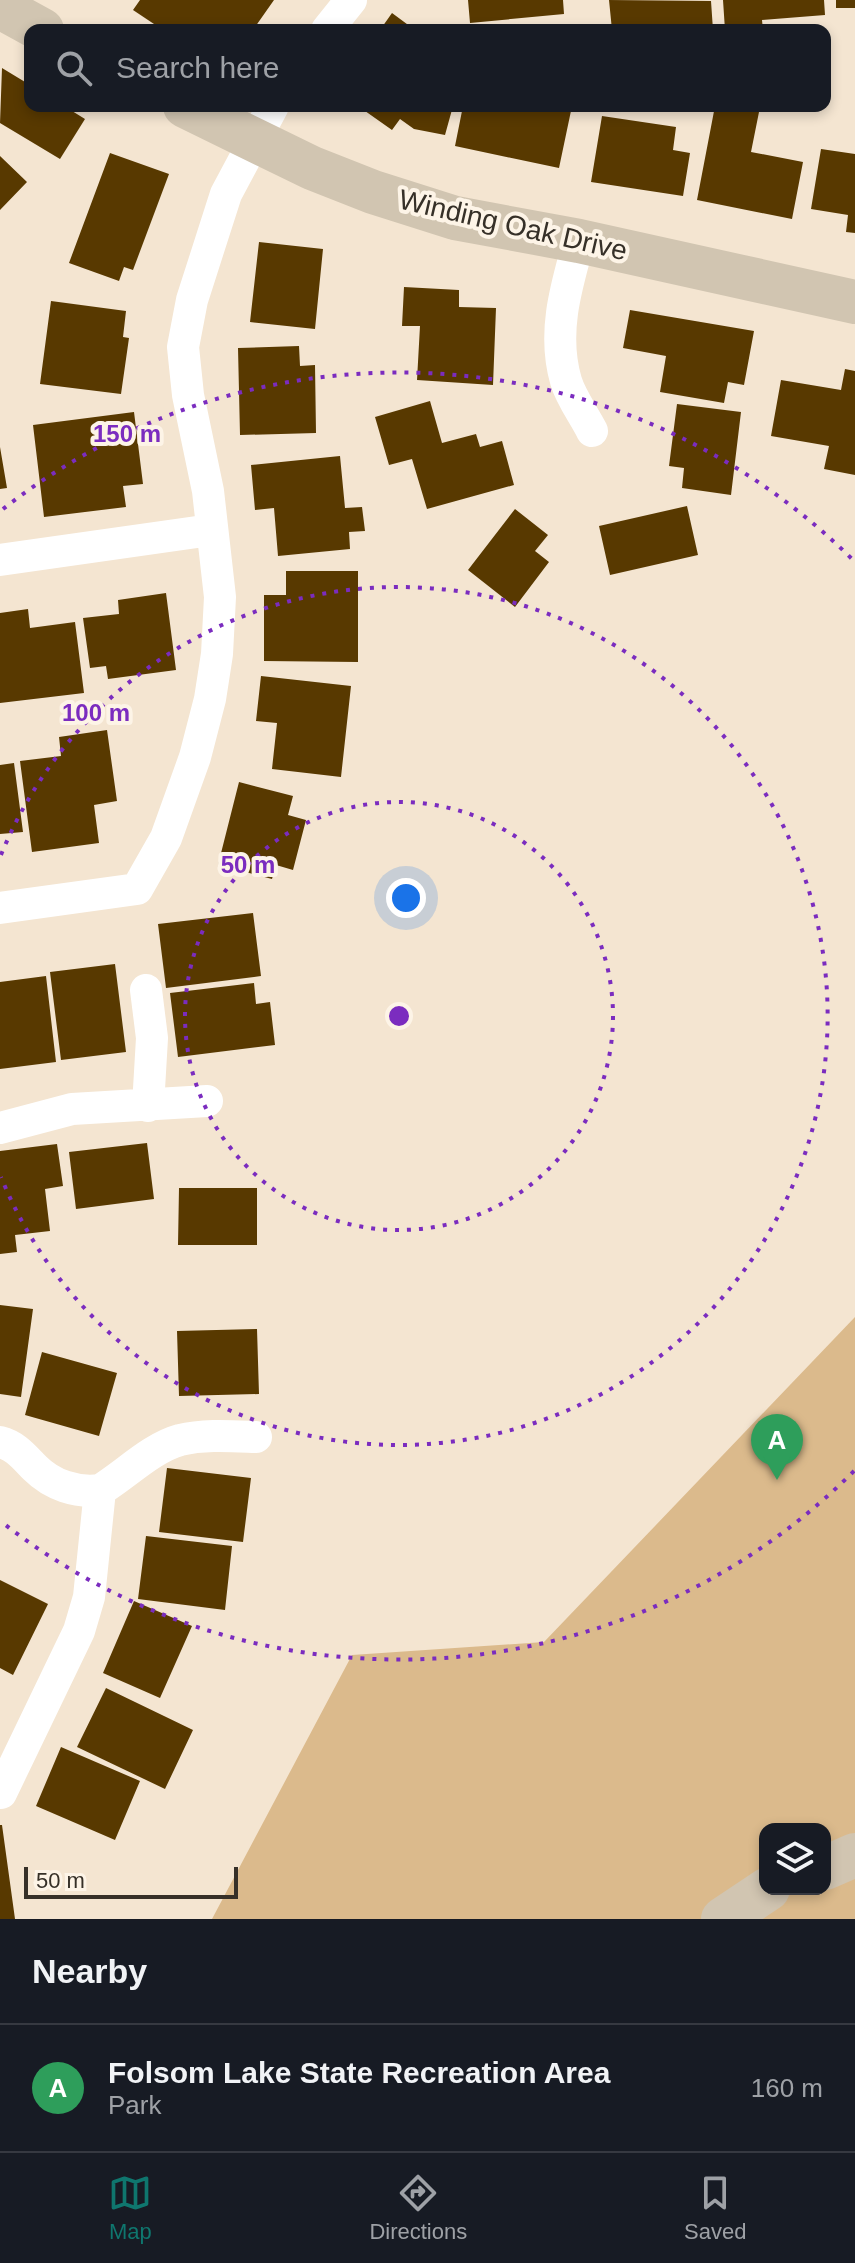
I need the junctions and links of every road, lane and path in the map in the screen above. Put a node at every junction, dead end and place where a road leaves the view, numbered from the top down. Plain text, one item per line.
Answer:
1 (351, 0) edge
2 (0, 7) edge
3 (31, 24) edge
4 (332, 24) edge
5 (211, 112) edge
6 (264, 124) edge
7 (579, 241) junction
8 (855, 302) edge
9 (592, 431) dead end
10 (211, 530) junction
11 (0, 560) edge
12 (0, 908) edge
13 (146, 990) dead end
14 (207, 1101) dead end
15 (148, 1106) junction
16 (0, 1128) edge
17 (256, 1437) dead end
18 (0, 1442) edge
19 (100, 1490) junction
20 (1, 1793) edge
21 (855, 1855) edge
22 (831, 1865) edge
23 (759, 1895) edge
24 (723, 1919) edge

1 - 4 street
2 - 3 street
5 - 6 street, Winding Oak Drive
6 - 7 street, Winding Oak Drive
6 - 10 street
7 - 8 street, Winding Oak Drive
7 - 9 street
10 - 11 street
10 - 12 street
13 - 15 street
14 - 15 street
15 - 16 street
17 - 19 street
18 - 19 street
19 - 20 street
21 - 22 street
23 - 24 street

